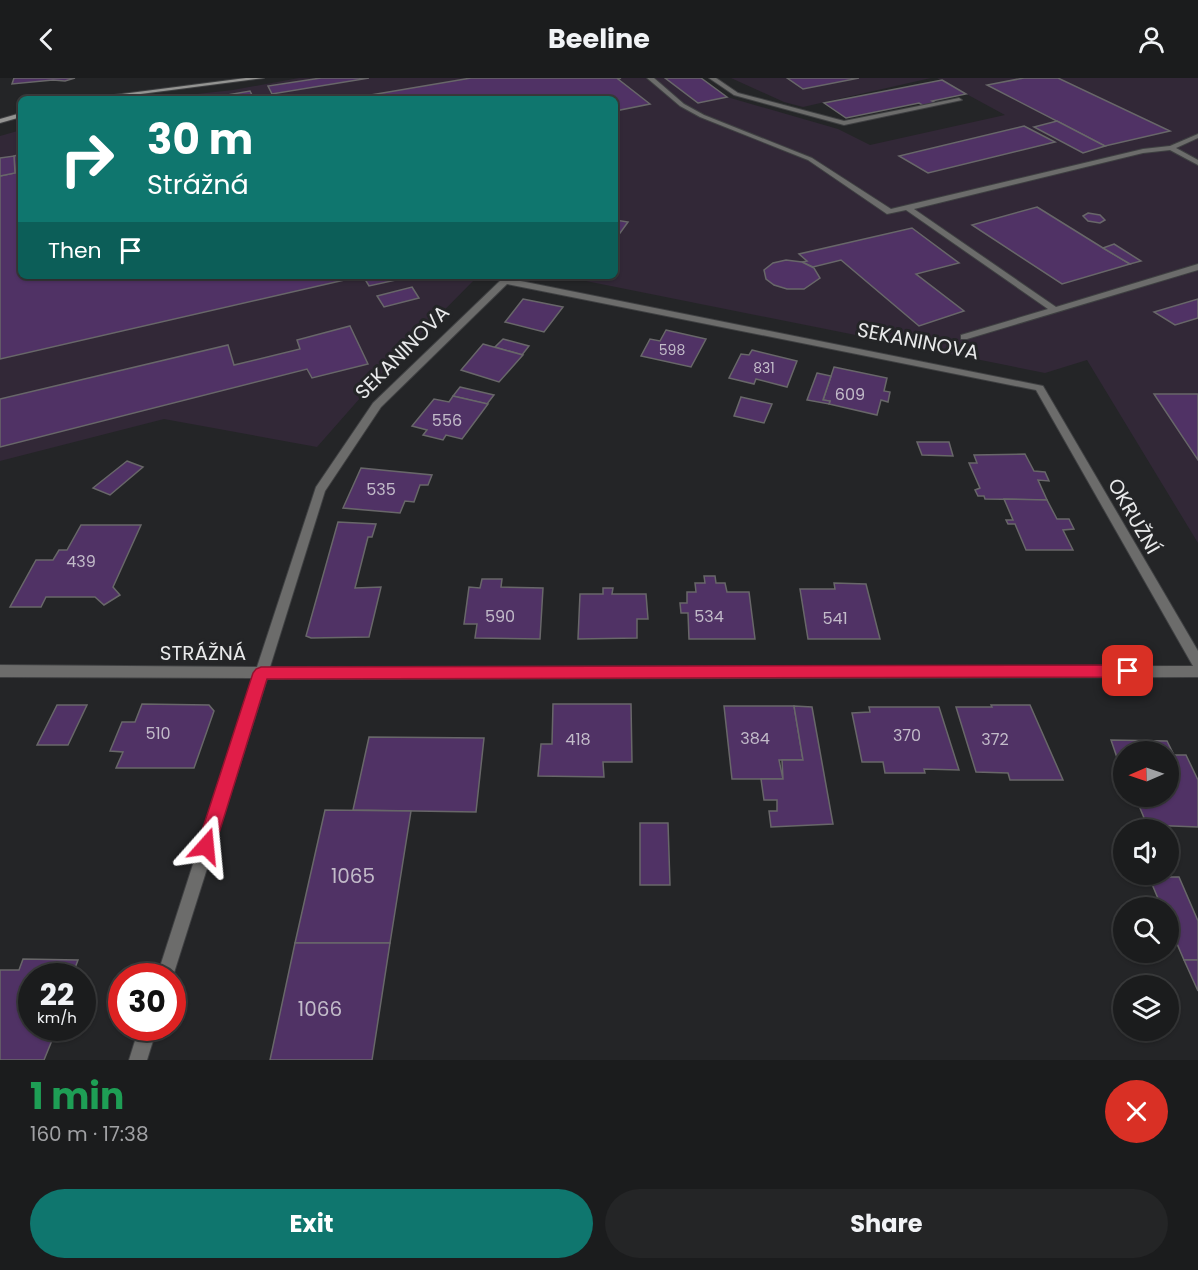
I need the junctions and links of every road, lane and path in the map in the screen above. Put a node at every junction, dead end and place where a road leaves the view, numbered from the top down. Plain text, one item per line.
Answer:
1 (261, 78) edge
2 (650, 78) edge
3 (712, 78) edge
4 (111, 96) edge
5 (959, 100) dead end
6 (18, 116) edge
7 (0, 121) edge
8 (1198, 136) edge
9 (1171, 148) junction
10 (1198, 163) edge
11 (908, 208) junction
12 (1198, 267) edge
13 (1055, 310) junction
14 (964, 337) dead end
15 (1040, 388) joint
16 (1198, 663) edge
17 (0, 671) edge
18 (1198, 671) edge
19 (261, 673) junction
20 (169, 963) edge
21 (144, 1041) edge
22 (138, 1060) edge

1 - 4 street
2 - 11 street
3 - 5 street
6 - 7 street
8 - 9 street
9 - 10 street
9 - 11 street
11 - 13 street
12 - 13 street
13 - 14 street
15 - 16 street, OKRUŽNÍ
15 - 19 street, SEKANINOVA
17 - 19 street, STRÁŽNÁ
18 - 19 street, STRÁŽNÁ
19 - 20 street, SEKANINOVA
21 - 22 street

